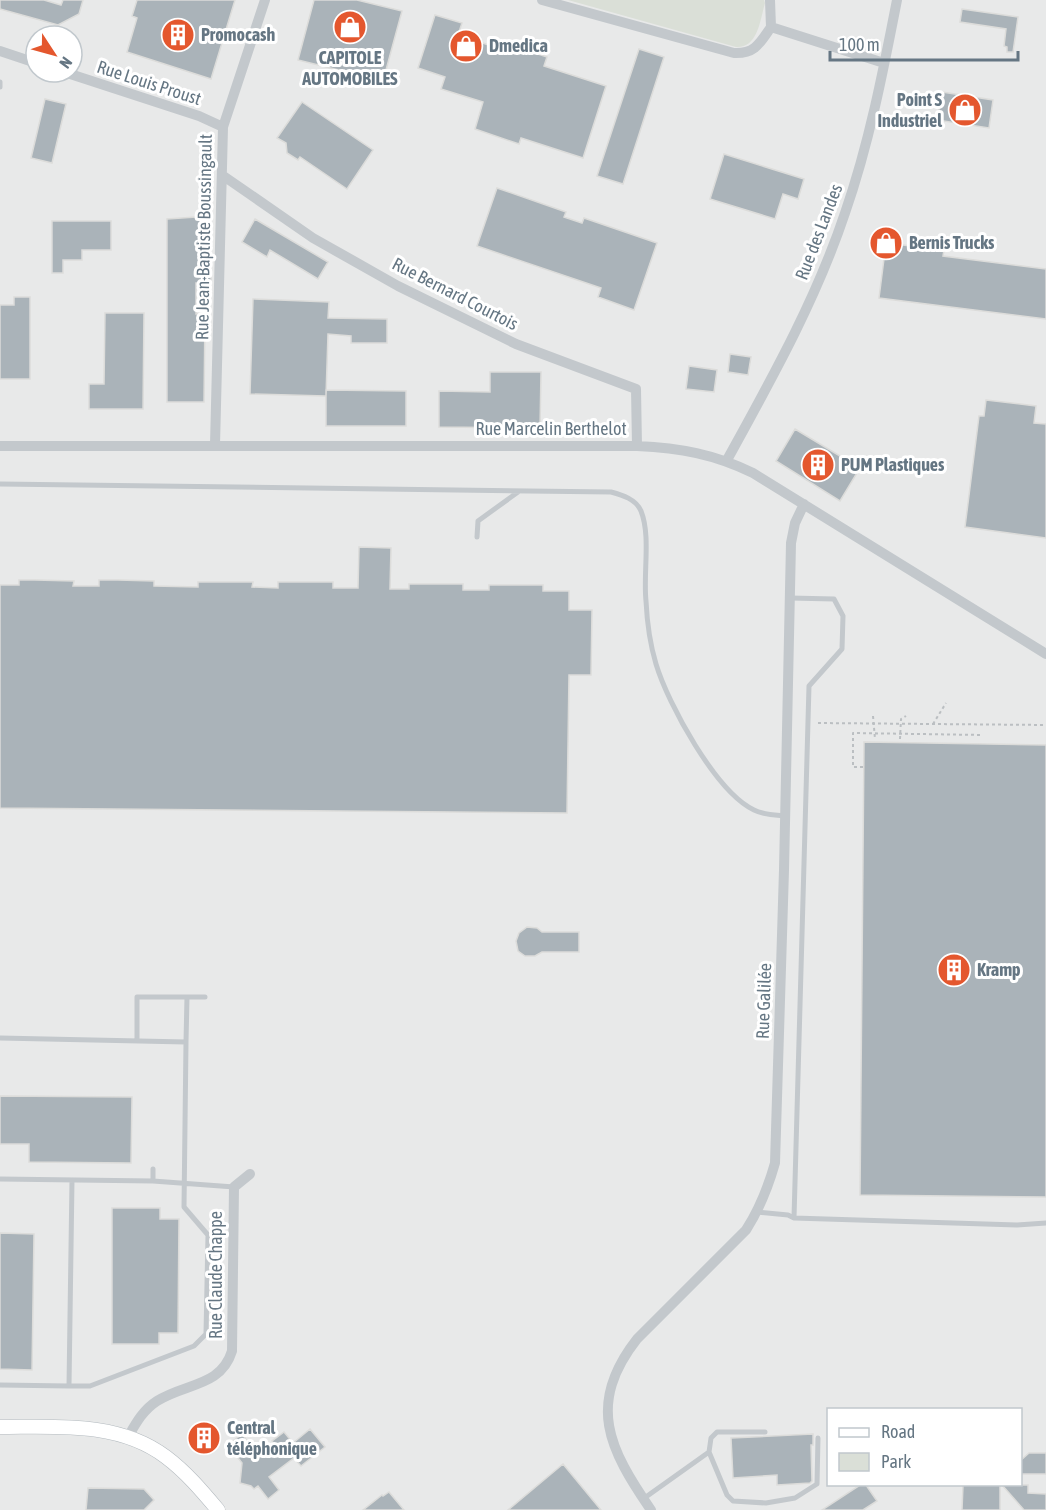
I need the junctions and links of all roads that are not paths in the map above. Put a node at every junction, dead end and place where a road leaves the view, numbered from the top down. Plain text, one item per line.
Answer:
1 (265, 0) edge
2 (542, 0) edge
3 (770, 0) edge
4 (897, 0) edge
5 (771, 27) junction
6 (0, 51) edge
7 (24, 59) edge
8 (884, 63) junction
9 (84, 79) edge
10 (0, 82) edge
11 (0, 87) edge
12 (223, 127) junction
13 (222, 175) junction
14 (215, 445) junction
15 (0, 446) edge
16 (637, 446) junction
17 (727, 460) junction
18 (0, 484) edge
19 (519, 491) junction
20 (804, 504) junction
21 (477, 537) dead end
22 (790, 598) junction
23 (1046, 654) edge
24 (785, 816) junction
25 (187, 997) junction
26 (205, 997) dead end
27 (0, 1038) edge
28 (137, 1041) junction
29 (186, 1042) junction
30 (153, 1169) dead end
31 (250, 1174) dead end
32 (0, 1179) edge
33 (72, 1180) junction
34 (153, 1181) junction
35 (185, 1183) junction
36 (234, 1187) junction
37 (757, 1212) junction
38 (794, 1218) junction
39 (1046, 1222) edge
40 (0, 1385) edge
41 (69, 1386) junction
42 (0, 1427) edge
43 (765, 1431) dead end
44 (128, 1437) junction
45 (818, 1438) dead end
46 (709, 1452) junction
47 (643, 1499) junction
48 (218, 1510) edge
49 (651, 1510) edge

1 - 12 street, Rue Jean-Baptiste Boussingault
2 - 5 street
3 - 5 street
4 - 8 street, Rue des Landes
5 - 8 street
6 - 7 street
8 - 17 street, Rue des Landes
9 - 12 street, Rue Louis Proust
10 - 11 lane
12 - 13 street, Rue Jean-Baptiste Boussingault
13 - 14 street, Rue Jean-Baptiste Boussingault
13 - 16 street, Rue Bernard Courtois
14 - 15 street, Rue Marcelin Berthelot
14 - 16 street, Rue Marcelin Berthelot
16 - 17 street, Rue Marcelin Berthelot
17 - 20 street, Rue Marcelin Berthelot
18 - 19 lane
19 - 21 lane
19 - 24 lane
20 - 22 street, Rue Galilée
20 - 23 street, Rue Marcelin Berthelot
22 - 24 street, Rue Galilée
22 - 38 lane
24 - 37 street, Rue Galilée
25 - 26 lane
25 - 28 lane
25 - 29 lane
27 - 28 lane
28 - 29 lane
29 - 35 lane
30 - 34 lane
31 - 36 street, Rue Claude Chappe
32 - 33 lane
33 - 34 lane
33 - 41 lane
34 - 35 lane
35 - 36 lane
35 - 41 lane
36 - 44 street, Rue Claude Chappe
37 - 38 lane
37 - 47 street, Rue Galilée
38 - 39 lane
40 - 41 lane
42 - 44 main road
43 - 46 lane
44 - 48 main road
45 - 46 lane
46 - 47 lane
47 - 49 street, Rue Galilée

